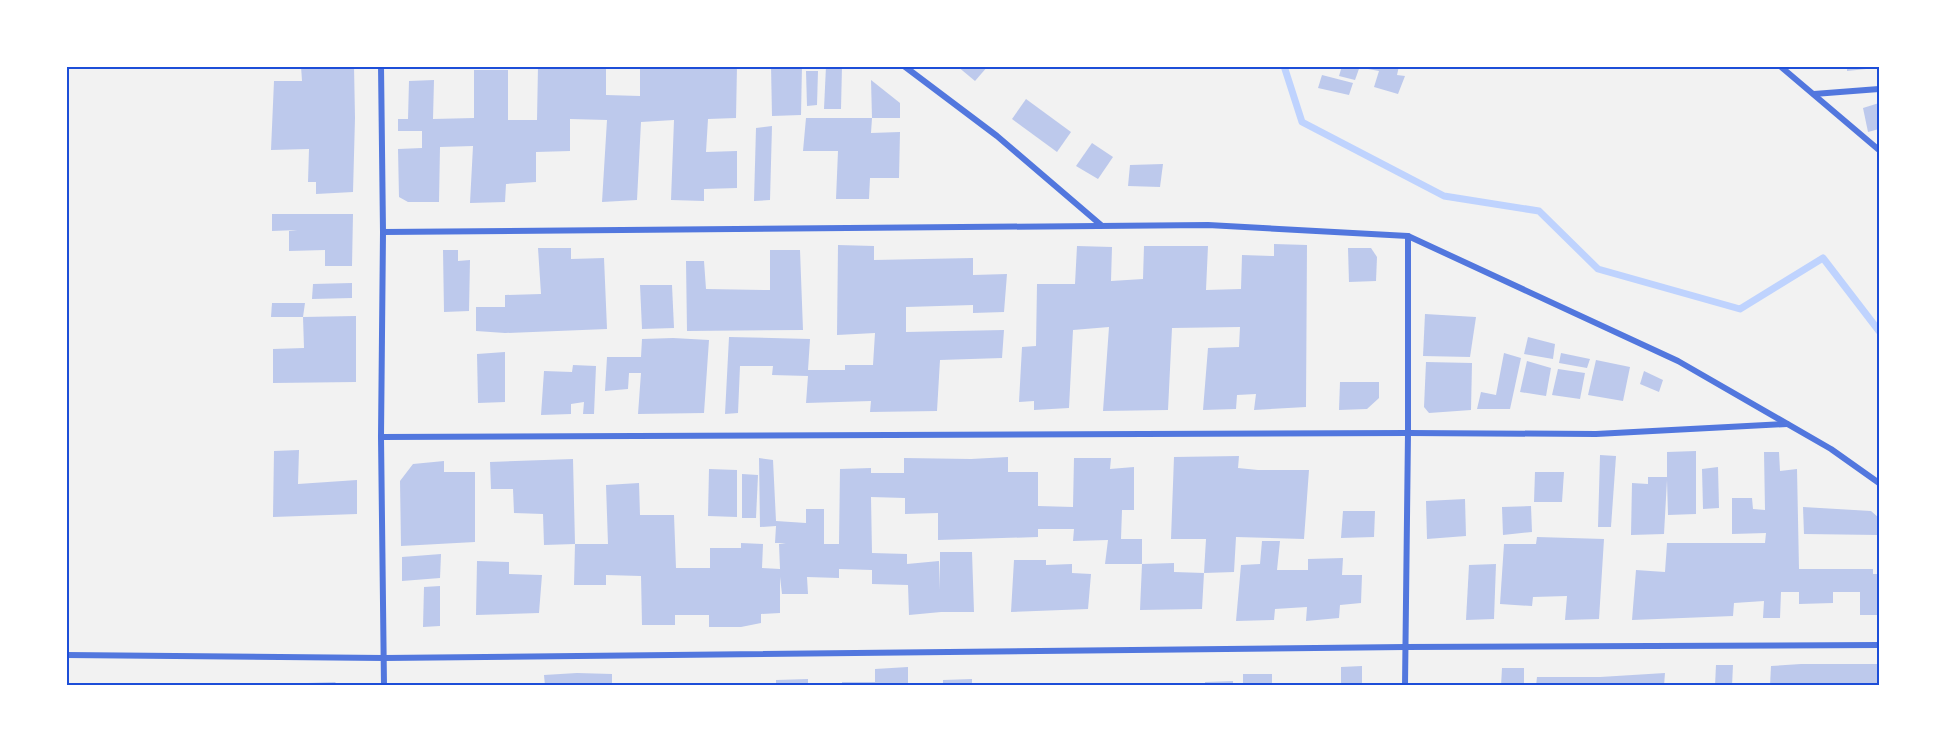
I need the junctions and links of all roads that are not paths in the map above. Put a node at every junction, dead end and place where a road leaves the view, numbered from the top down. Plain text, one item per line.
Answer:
1 (381, 66) edge
2 (904, 66) edge
3 (1780, 66) edge
4 (1879, 89) edge
5 (1814, 94) junction
6 (1879, 150) edge
7 (1102, 225) junction
8 (383, 232) junction
9 (1408, 236) junction
10 (1789, 423) junction
11 (1408, 433) junction
12 (381, 437) junction
13 (1879, 483) edge
14 (1879, 645) edge
15 (1405, 647) junction
16 (66, 655) edge
17 (384, 658) junction
18 (384, 686) edge
19 (1405, 686) edge

1 - 8 street
2 - 7 street
3 - 5 street
4 - 5 street
5 - 6 street
7 - 8 street
7 - 9 street
8 - 12 street
9 - 10 street
9 - 11 street
10 - 11 street
10 - 13 street
11 - 12 street
11 - 15 street
12 - 17 street
14 - 15 street
15 - 17 street
15 - 19 street
16 - 17 street
17 - 18 street

